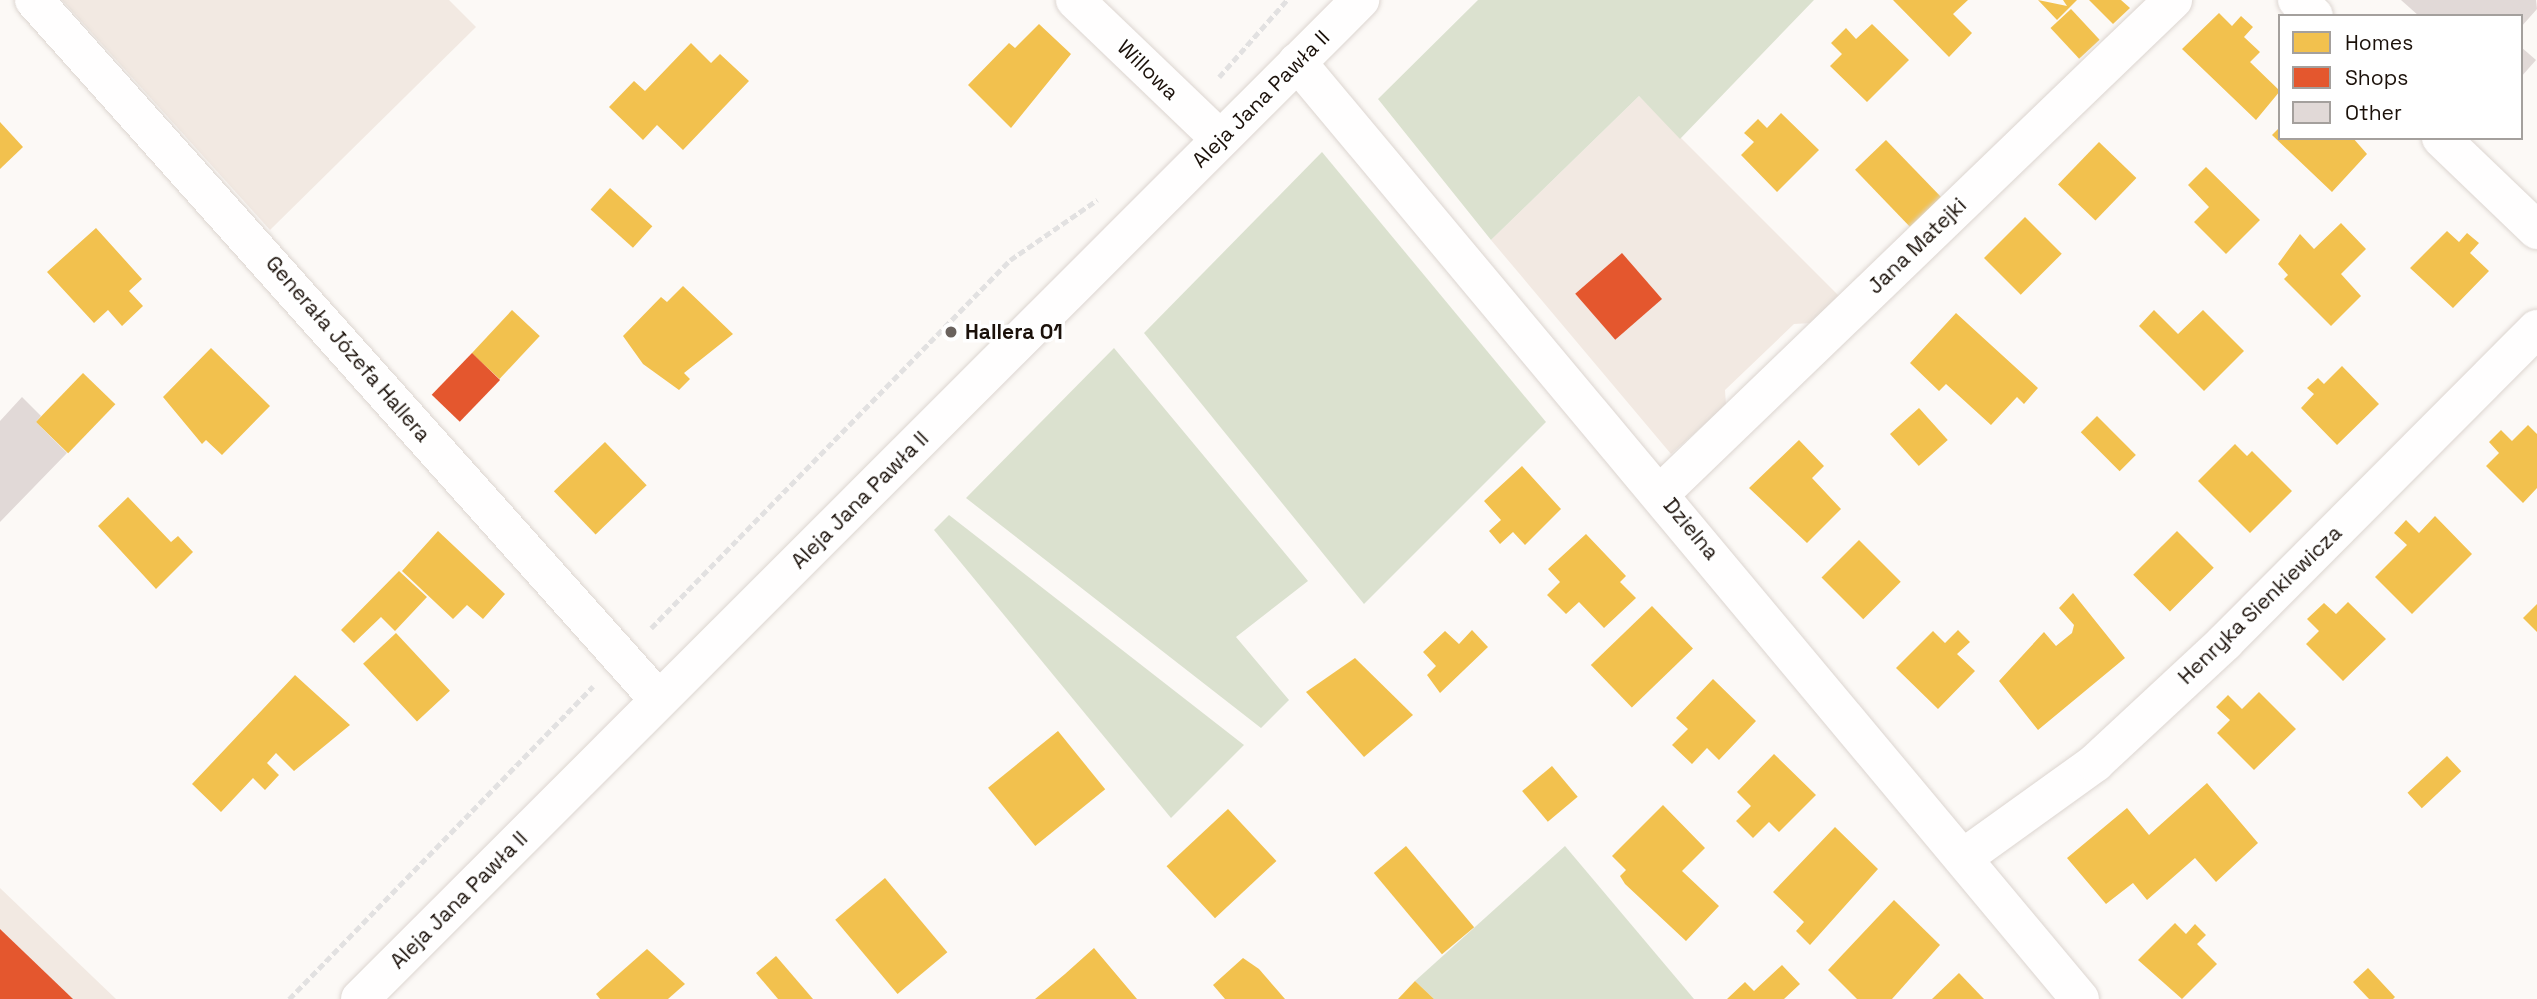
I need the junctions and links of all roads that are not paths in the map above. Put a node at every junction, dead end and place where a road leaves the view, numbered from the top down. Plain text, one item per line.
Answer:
1 (34, 0) edge
2 (1075, 0) edge
3 (1360, 0) edge
4 (2173, 0) edge
5 (2297, 0) edge
6 (2312, 14) edge
7 (1297, 62) junction
8 (1220, 139) junction
9 (2443, 140) edge
10 (2537, 230) edge
11 (2537, 329) edge
12 (1661, 493) junction
13 (659, 700) junction
14 (1963, 858) junction
15 (360, 999) edge
16 (2080, 999) edge

1 - 13 street, Generała Józefa Hallera
2 - 8 street, Willowa
3 - 7 street, Aleja Jana Pawła II
4 - 12 street, Jana Matejki
5 - 6 street
7 - 8 street, Aleja Jana Pawła II
7 - 12 street, Dzielna
8 - 13 street, Aleja Jana Pawła II
9 - 10 street
11 - 14 street, Henryka Sienkiewicza
12 - 14 street, Dzielna
13 - 15 street, Aleja Jana Pawła II
14 - 16 street, Dzielna

